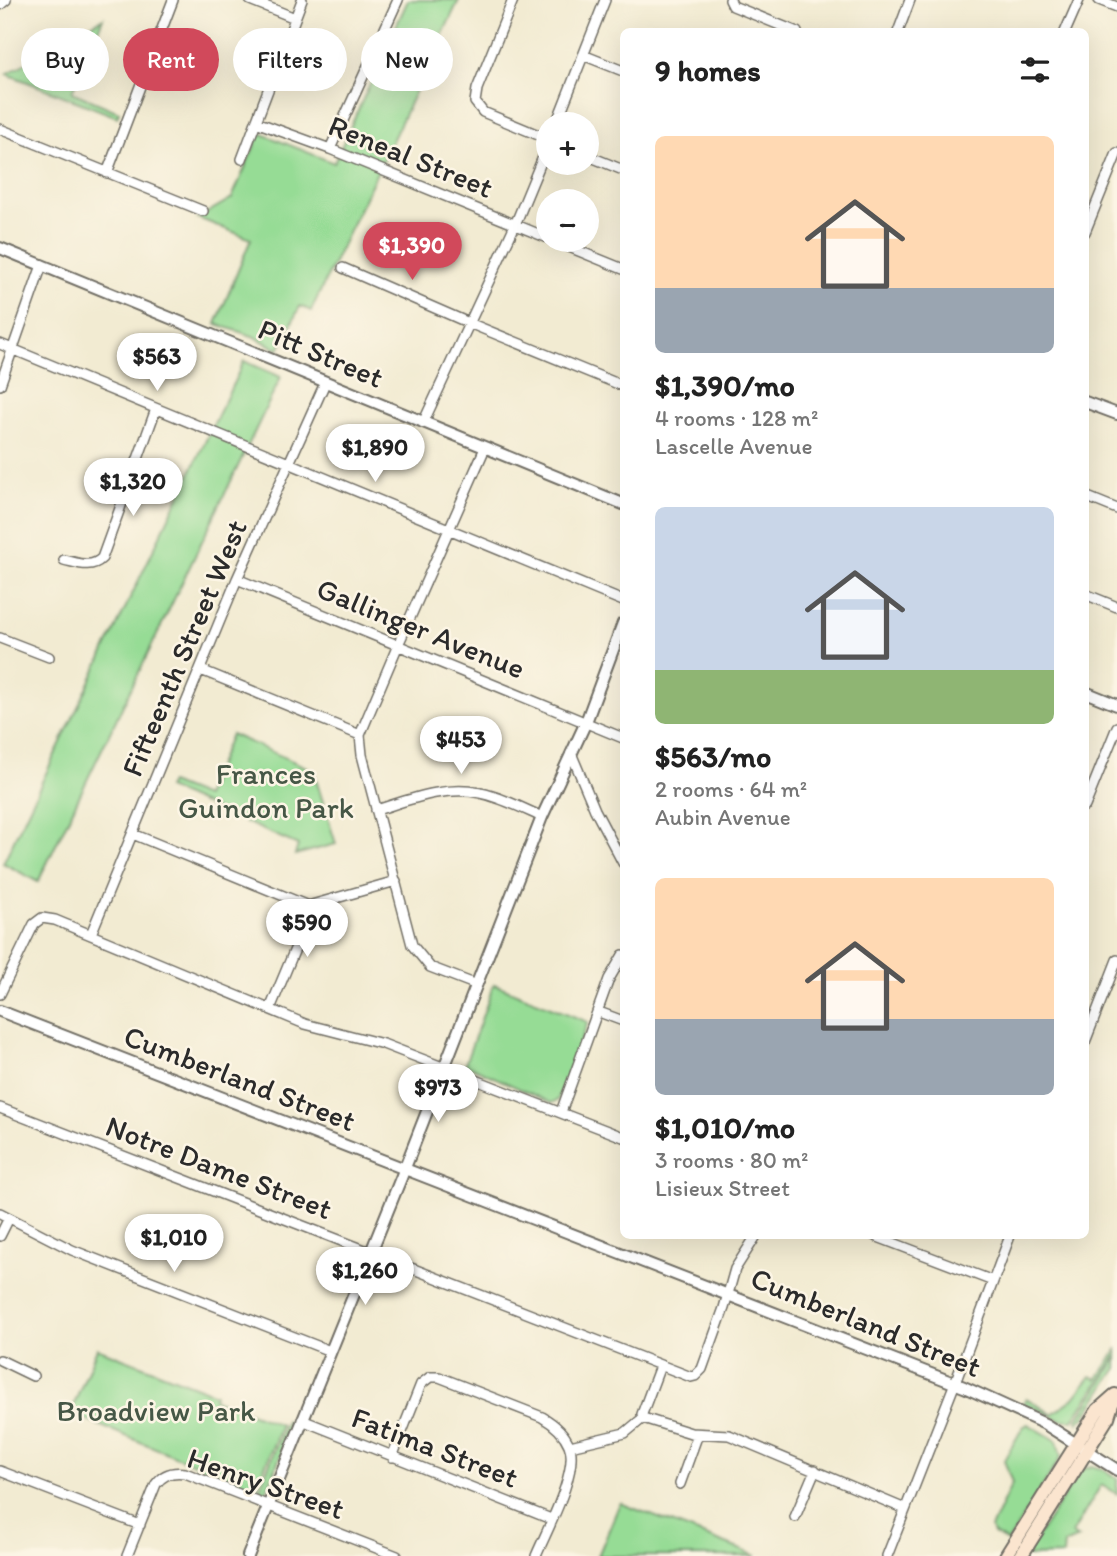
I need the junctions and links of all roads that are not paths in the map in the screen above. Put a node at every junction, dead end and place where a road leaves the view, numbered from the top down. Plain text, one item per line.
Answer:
1 (6, 0) edge
2 (173, 0) edge
3 (250, 0) edge
4 (302, 0) edge
5 (398, 0) edge
6 (513, 0) edge
7 (605, 0) edge
8 (730, 0) edge
9 (911, 0) edge
10 (1079, 0) edge
11 (1099, 0) edge
12 (0, 5) edge
13 (1117, 6) edge
14 (295, 18) junction
15 (787, 28) edge
16 (900, 28) edge
17 (1067, 28) edge
18 (583, 55) junction
19 (620, 70) edge
20 (561, 112) edge
21 (256, 122) junction
22 (0, 129) edge
23 (536, 134) edge
24 (330, 149) junction
25 (1117, 153) edge
26 (242, 159) dead end
27 (599, 160) edge
28 (620, 169) edge
29 (107, 173) junction
30 (536, 174) edge
31 (1107, 178) junction
32 (1117, 181) edge
33 (203, 211) dead end
34 (1089, 223) edge
35 (515, 225) junction
36 (536, 233) edge
37 (0, 248) edge
38 (582, 252) edge
39 (42, 265) junction
40 (343, 268) dead end
41 (620, 268) edge
42 (469, 323) junction
43 (0, 344) edge
44 (13, 349) junction
45 (325, 383) junction
46 (0, 385) edge
47 (620, 385) edge
48 (1089, 403) edge
49 (156, 409) junction
50 (1117, 414) edge
51 (423, 424) junction
52 (485, 448) junction
53 (290, 465) junction
54 (1089, 498) edge
55 (620, 503) edge
56 (1117, 509) edge
57 (449, 531) junction
58 (64, 559) dead end
59 (237, 579) junction
60 (1089, 596) edge
61 (620, 600) edge
62 (1117, 607) edge
63 (620, 631) edge
64 (0, 638) edge
65 (397, 645) junction
66 (48, 657) dead end
67 (201, 670) junction
68 (1089, 694) edge
69 (1117, 705) edge
70 (586, 722) junction
71 (1117, 727) edge
72 (360, 735) junction
73 (620, 737) edge
74 (571, 753) junction
75 (1089, 784) edge
76 (376, 810) junction
77 (542, 817) junction
78 (133, 834) junction
79 (620, 857) edge
80 (396, 881) junction
81 (308, 906) junction
82 (91, 934) junction
83 (620, 960) edge
84 (1117, 960) edge
85 (477, 985) junction
86 (0, 994) edge
87 (270, 1009) junction
88 (0, 1011) edge
89 (599, 1012) junction
90 (620, 1020) edge
91 (1089, 1032) edge
92 (444, 1068) junction
93 (0, 1108) edge
94 (561, 1112) junction
95 (620, 1136) edge
96 (404, 1169) junction
97 (4, 1216) edge
98 (0, 1236) edge
99 (754, 1239) edge
100 (883, 1239) edge
101 (1009, 1239) edge
102 (371, 1252) junction
103 (993, 1281) junction
104 (727, 1293) junction
105 (330, 1351) junction
106 (0, 1360) edge
107 (660, 1366) junction
108 (33, 1376) dead end
109 (955, 1383) junction
110 (1116, 1393) edge
111 (643, 1418) junction
112 (302, 1420) junction
113 (698, 1434) junction
114 (570, 1446) junction
115 (1081, 1447) junction
116 (392, 1457) junction
117 (815, 1470) junction
118 (1117, 1470) edge
119 (0, 1471) edge
120 (680, 1484) dead end
121 (268, 1506) junction
122 (905, 1509) junction
123 (795, 1517) dead end
124 (551, 1519) junction
125 (139, 1525) junction
126 (127, 1556) edge
127 (248, 1556) edge
128 (397, 1556) edge
129 (536, 1556) edge
130 (887, 1556) edge
131 (1006, 1556) edge
132 (1021, 1556) edge

1 - 12 street
2 - 29 street
3 - 14 street
4 - 14 street
5 - 24 street
6 - 23 street
7 - 18 street
8 - 15 street
9 - 16 street
10 - 17 street
11 - 13 street
14 - 21 street
18 - 19 street
18 - 20 street
21 - 24 street, Reneal Street
21 - 26 street
22 - 29 street
24 - 35 street, Reneal Street
25 - 31 street
27 - 28 street
29 - 33 street
30 - 35 street
31 - 32 street
31 - 34 street
35 - 36 street, Reneal Street
35 - 42 street
37 - 39 street, Pitt Street
38 - 41 street, Reneal Street
39 - 44 street
39 - 45 street, Pitt Street
40 - 42 street
42 - 47 street
42 - 51 street
43 - 44 street
44 - 46 street
44 - 49 street
45 - 51 street, Pitt Street
45 - 53 street, Fifteenth Street West
48 - 50 street
49 - 53 street
49 - 58 street
51 - 52 street, Pitt Street
52 - 55 street, Pitt Street
52 - 57 street
53 - 57 street
53 - 59 street, Fifteenth Street West
54 - 56 street
57 - 61 street
57 - 65 street
59 - 65 street, Gallinger Avenue
59 - 67 street, Fifteenth Street West
60 - 62 street
63 - 70 street
64 - 66 street
65 - 70 street, Gallinger Avenue
65 - 72 street
67 - 72 street
67 - 78 street, Fifteenth Street West
68 - 69 street
70 - 73 street, Gallinger Avenue
70 - 74 street
71 - 75 street
72 - 76 street
74 - 77 street
74 - 79 street
76 - 77 street
76 - 80 street
77 - 85 street
78 - 81 street
78 - 82 street, Fifteenth Street West
80 - 81 street
80 - 85 street
81 - 87 street
82 - 86 street
82 - 87 street
83 - 89 street
84 - 91 street
85 - 92 street
87 - 92 street
88 - 96 street, Cumberland Street
89 - 90 street
89 - 94 street
92 - 94 street
92 - 96 street
93 - 102 street, Notre Dame Street
94 - 95 street
96 - 102 street
96 - 104 street, Cumberland Street
97 - 98 street
97 - 105 street
99 - 104 street
100 - 103 street
101 - 103 street
102 - 105 street
102 - 107 street, Notre Dame Street
103 - 109 street
104 - 107 street, Notre Dame Street
104 - 109 street, Cumberland Street
105 - 112 street
106 - 108 street
107 - 111 street
109 - 115 street, Cumberland Street
109 - 122 street
110 - 115 main road
111 - 113 street
111 - 114 street
112 - 116 street, Fatima Street
112 - 121 street
113 - 117 street
113 - 120 street
114 - 116 street
114 - 124 street
115 - 118 street, Cumberland Street
115 - 131 main road
115 - 132 main road
116 - 124 street, Fatima Street
117 - 122 street
117 - 123 street
119 - 125 street
121 - 125 street, Henry Street
121 - 127 street
121 - 128 street, Henry Street
122 - 130 street
124 - 129 street
125 - 126 street, Henry Street

